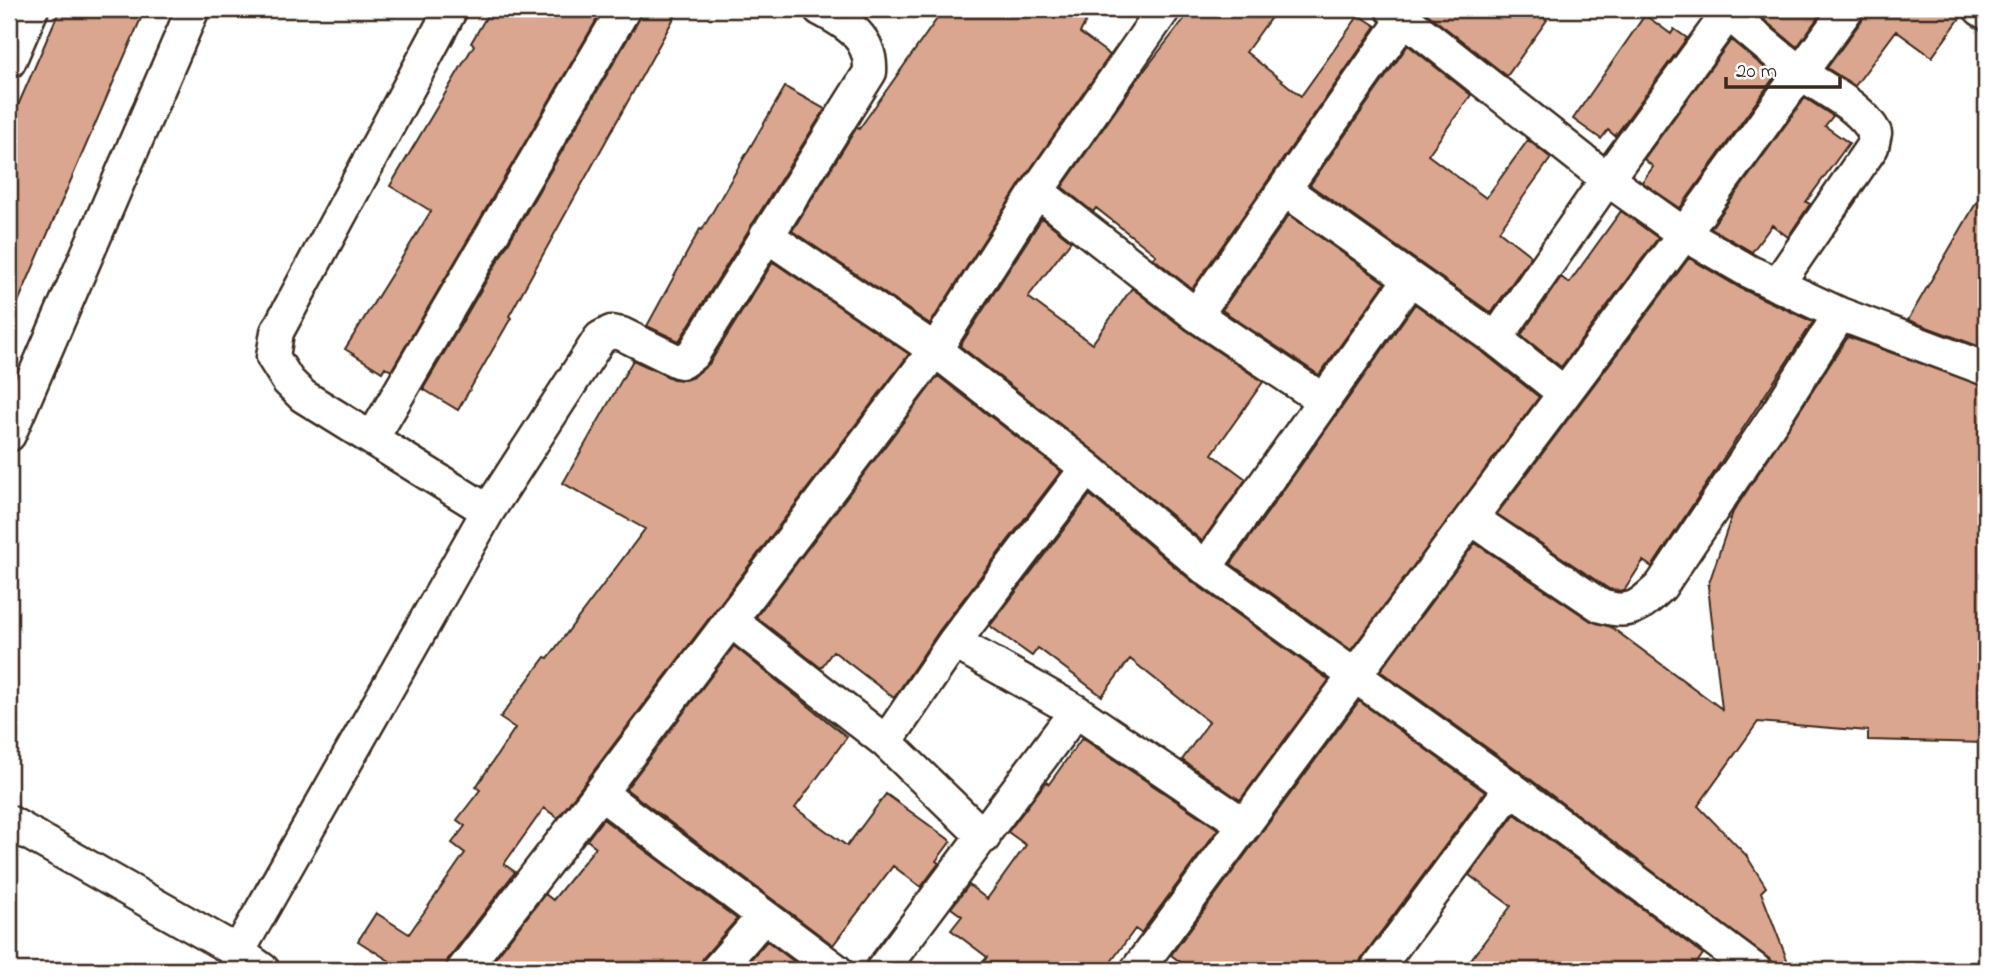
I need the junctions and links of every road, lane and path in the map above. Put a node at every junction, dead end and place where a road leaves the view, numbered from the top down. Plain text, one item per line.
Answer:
1 (32, 9) edge
2 (193, 9) edge
3 (451, 9) edge
4 (624, 9) edge
5 (820, 9) edge
6 (1164, 9) edge
7 (1847, 9) edge
8 (1980, 9) edge
9 (1730, 11) edge
10 (1986, 13) edge
11 (1398, 14) edge
12 (9, 62) edge
13 (1799, 72) junction
14 (1607, 178) junction
15 (1285, 190) junction
16 (1037, 191) junction
17 (1684, 234) junction
18 (766, 235) junction
19 (1410, 279) junction
20 (1777, 285) junction
21 (1840, 314) junction
22 (1196, 315) junction
23 (1496, 339) junction
24 (935, 350) junction
25 (1986, 369) edge
26 (1564, 393) junction
27 (1323, 400) junction
28 (9, 435) edge
29 (372, 439) junction
30 (1087, 468) junction
31 (488, 511) junction
32 (1471, 518) junction
33 (1205, 568) junction
34 (730, 621) junction
35 (954, 642) junction
36 (1356, 676) junction
37 (1076, 711) junction
38 (886, 742) junction
39 (1511, 788) junction
40 (600, 793) junction
41 (9, 822) edge
42 (1245, 825) junction
43 (984, 837) junction
44 (764, 916) junction
45 (238, 952) junction
46 (1144, 967) edge
47 (263, 970) edge
48 (463, 970) edge
49 (717, 970) edge
50 (836, 970) edge
51 (882, 970) edge
52 (1376, 970) edge
53 (1755, 970) edge

1 - 12 street
2 - 28 street
3 - 29 street
4 - 29 street
5 - 18 street
6 - 16 street
7 - 13 street
8 - 10 street
9 - 13 street
9 - 14 street
11 - 14 street
11 - 15 street
13 - 17 street
13 - 20 street
14 - 17 street
14 - 23 street
15 - 19 street
15 - 22 street
16 - 22 street
16 - 24 street
17 - 20 street
17 - 26 street
18 - 24 street
18 - 31 street
19 - 23 street
19 - 27 street
20 - 21 street
21 - 25 street
21 - 32 street
22 - 27 street
23 - 26 street
24 - 30 street
24 - 34 street
26 - 32 street
27 - 33 street
29 - 31 street
30 - 33 street
30 - 35 street
31 - 45 street
32 - 36 street
33 - 36 street
34 - 38 street
34 - 40 street
35 - 37 street
35 - 38 street
36 - 39 street
36 - 42 street
37 - 42 street
37 - 43 street
38 - 43 street
39 - 52 street
39 - 53 street
40 - 44 street
40 - 48 street
41 - 45 street
42 - 46 street
43 - 51 street
44 - 49 street
44 - 50 street
45 - 47 street

